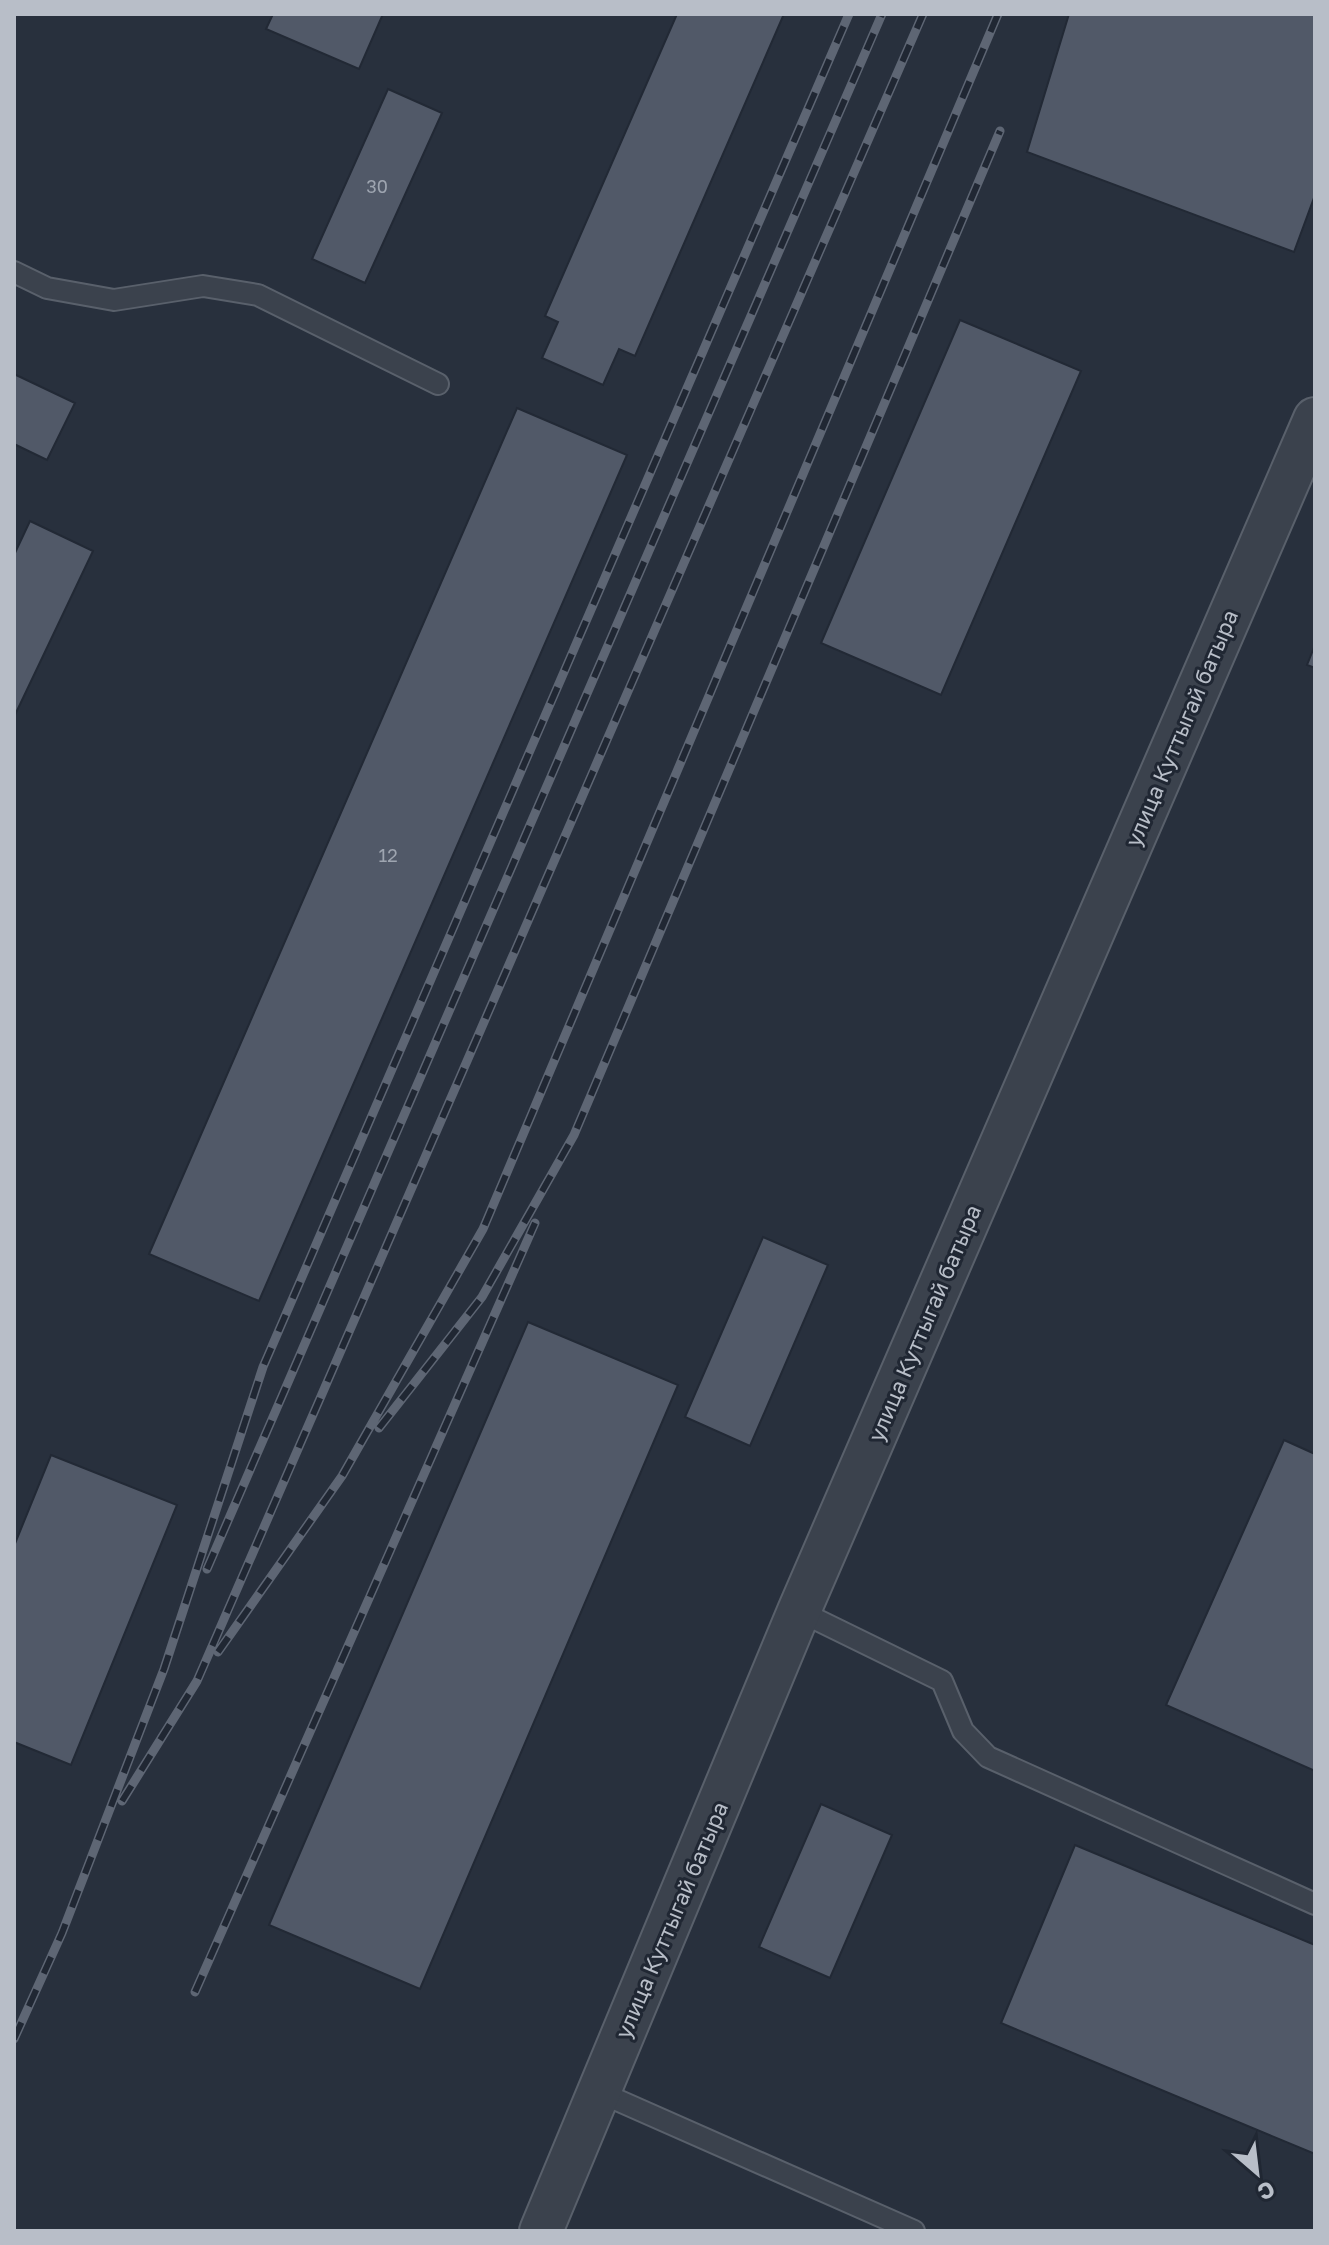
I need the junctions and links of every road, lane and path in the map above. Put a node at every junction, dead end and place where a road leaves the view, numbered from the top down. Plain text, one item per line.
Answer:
1 (14, 272) edge
2 (438, 384) dead end
3 (1315, 420) edge
4 (799, 1611) junction
5 (1315, 1904) edge
6 (599, 2092) junction
7 (541, 2231) edge
8 (914, 2231) edge

1 - 2 lane
3 - 4 street, улица Куттыгай батыра
4 - 5 lane
4 - 6 street, улица Куттыгай батыра
6 - 7 street, улица Куттыгай батыра
6 - 8 lane

